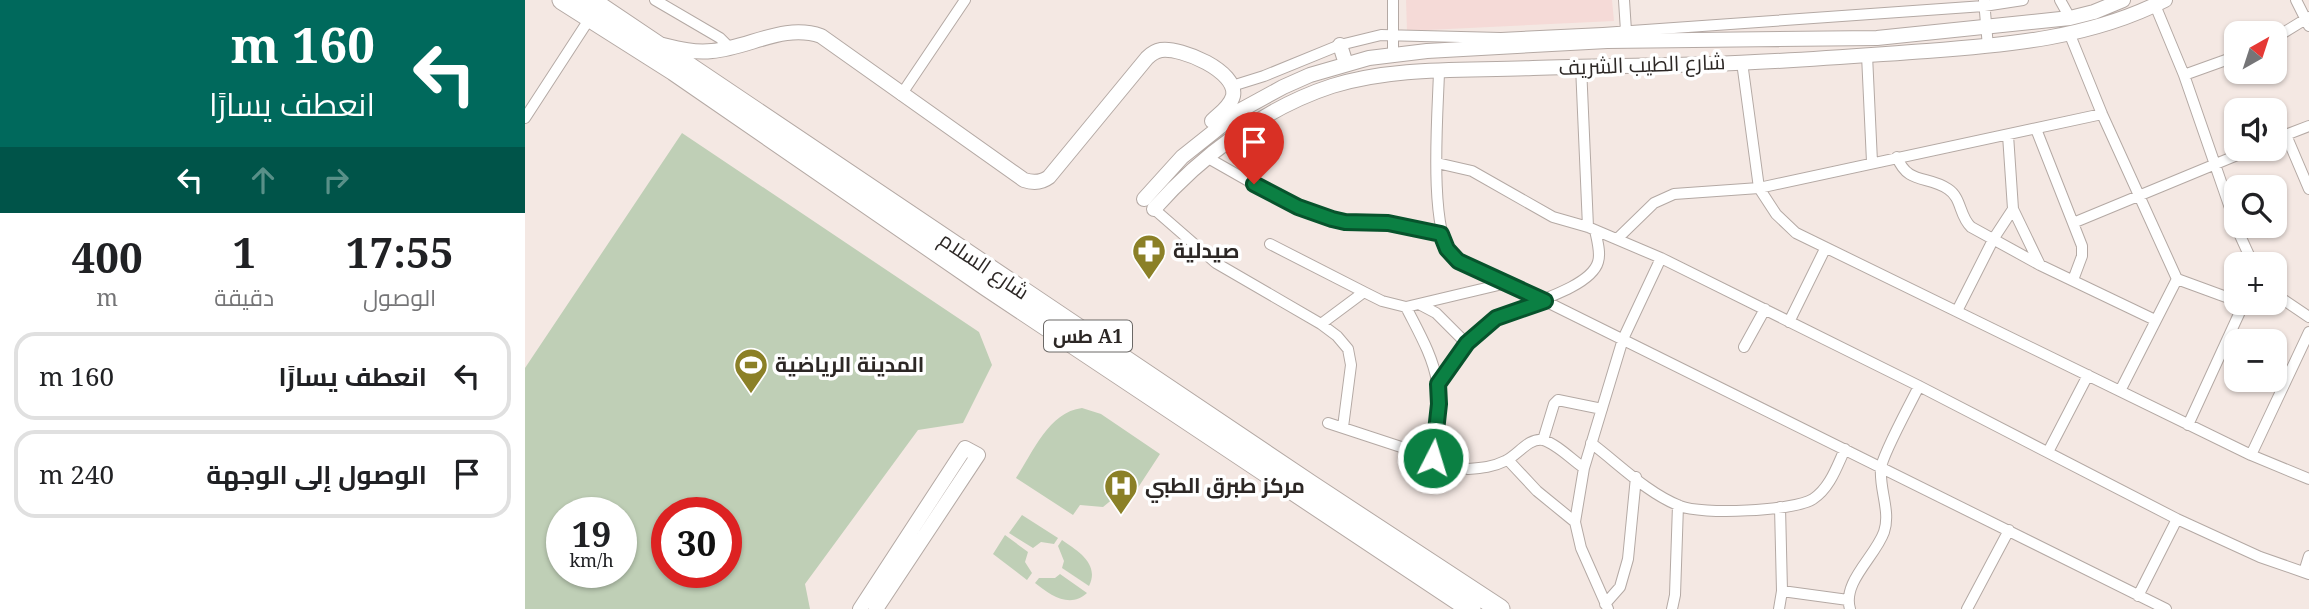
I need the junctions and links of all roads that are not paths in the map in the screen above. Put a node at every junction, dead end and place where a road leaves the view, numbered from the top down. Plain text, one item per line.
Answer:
1 (562, 0) edge
2 (655, 0) edge
3 (965, 0) edge
4 (1393, 0) edge
5 (1624, 0) edge
6 (1899, 0) edge
7 (2023, 0) edge
8 (2060, 0) edge
9 (2123, 0) edge
10 (2296, 0) edge
11 (2160, 2) edge
12 (1984, 3) edge
13 (590, 9) edge
14 (1900, 12) junction
15 (2070, 18) junction
16 (2308, 20) edge
17 (1988, 28) junction
18 (1626, 31) junction
19 (2287, 31) edge
20 (1392, 34) junction
21 (2070, 35) junction
22 (1607, 41) junction
23 (1580, 42) junction
24 (655, 43) junction
25 (1340, 45) junction
26 (1989, 47) junction
27 (730, 48) junction
28 (1394, 54) junction
29 (1867, 55) junction
30 (2224, 61) edge
31 (1742, 62) junction
32 (1346, 64) junction
33 (1612, 65) junction
34 (677, 66) junction
35 (1581, 66) junction
36 (1439, 72) junction
37 (2184, 75) junction
38 (1232, 86) junction
39 (901, 94) junction
40 (2102, 114) junction
41 (525, 118) edge
42 (2309, 125) edge
43 (2036, 129) junction
44 (2287, 134) edge
45 (2008, 135) junction
46 (1197, 144) junction
47 (2287, 150) edge
48 (1209, 158) junction
49 (1897, 158) junction
50 (2224, 160) edge
51 (1871, 162) junction
52 (1437, 163) junction
53 (2214, 164) junction
54 (1759, 188) junction
55 (2309, 189) edge
56 (2140, 194) junction
57 (1149, 204) junction
58 (2013, 209) junction
59 (2073, 223) junction
60 (1592, 228) junction
61 (1441, 234) junction
62 (1994, 238) junction
63 (1617, 239) junction
64 (1270, 244) dead end
65 (1825, 249) junction
66 (2248, 252) edge
67 (1661, 258) junction
68 (2040, 265) junction
69 (2177, 279) junction
70 (2073, 280) junction
71 (1507, 284) junction
72 (1364, 292) junction
73 (2224, 297) edge
74 (1545, 301) junction
75 (2287, 301) edge
76 (1419, 304) junction
77 (1406, 307) junction
78 (1765, 309) junction
79 (1957, 311) junction
80 (2236, 315) edge
81 (2309, 317) edge
82 (2155, 320) junction
83 (1789, 321) junction
84 (1321, 324) junction
85 (2309, 332) edge
86 (1623, 339) junction
87 (1467, 343) junction
88 (1744, 347) dead end
89 (2088, 375) junction
90 (1438, 384) junction
91 (1919, 386) junction
92 (2120, 391) junction
93 (1602, 409) junction
94 (1328, 423) dead end
95 (2188, 425) junction
96 (1343, 427) junction
97 (1543, 440) junction
98 (1591, 443) junction
99 (1845, 449) junction
100 (2048, 452) junction
101 (2251, 455) junction
102 (1433, 458) junction
103 (1508, 460) junction
104 (1881, 467) junction
105 (1584, 468) junction
106 (1636, 477) junction
107 (2309, 479) edge
108 (1678, 505) junction
109 (1780, 507) junction
110 (2177, 519) junction
111 (1575, 522) junction
112 (2008, 530) junction
113 (2309, 556) edge
114 (2307, 573) edge
115 (1782, 592) junction
116 (2138, 596) junction
117 (1849, 605) edge
118 (1607, 607) edge
119 (1972, 607) edge
120 (1498, 608) edge
121 (860, 609) edge
122 (876, 609) edge
123 (1471, 609) edge
124 (1672, 609) edge
125 (1779, 609) edge
126 (2166, 609) edge

1 - 13 highway, طس A1
2 - 27 street
3 - 39 street
4 - 20 street
5 - 18 street
6 - 14 street
7 - 12 street
8 - 15 street
9 - 15 main road, شارع الطيب الشريف
10 - 16 street
11 - 21 main road, شارع الطيب الشريف
11 - 37 street
12 - 14 street
12 - 17 street
13 - 24 highway, طس A1
13 - 34 highway, طس A1
13 - 41 street
14 - 18 street
15 - 17 main road, شارع الطيب الشريف
16 - 19 street
17 - 22 main road, شارع الطيب الشريف
17 - 26 street
18 - 20 street
20 - 25 street
20 - 28 street
21 - 26 main road, شارع الطيب الشريف
21 - 40 street
22 - 23 main road, شارع الطيب الشريف
22 - 33 main road
23 - 28 main road, شارع الطيب الشريف
23 - 35 main road
24 - 27 main road
24 - 34 highway, طس A1
25 - 32 main road
25 - 38 street
26 - 29 main road, شارع الطيب الشريف
27 - 39 main road
28 - 32 main road, شارع الطيب الشريف
29 - 31 main road, شارع الطيب الشريف
29 - 51 street
30 - 37 street
31 - 33 main road, شارع الطيب الشريف
31 - 54 street
32 - 46 main road, شارع الطيب الشريف
33 - 35 main road, شارع الطيب الشريف
34 - 120 highway, شارع السلام / طس A1
34 - 123 highway, شارع السلام / طس A1
35 - 36 main road, شارع الطيب الشريف
35 - 60 street
36 - 48 main road, شارع الطيب الشريف
36 - 52 street
37 - 53 street
38 - 39 main road
38 - 46 main road
40 - 43 street
40 - 56 street
42 - 44 street
43 - 45 street
43 - 59 street
45 - 49 street
45 - 58 street
46 - 48 main road
46 - 57 main road, شارع الطيب الشريف
47 - 55 street
48 - 57 main road, شارع الطيب الشريف
48 - 61 street
49 - 51 street
49 - 62 street
50 - 53 street
51 - 54 street
52 - 60 street
52 - 61 street
53 - 56 street
53 - 66 street
54 - 63 street
54 - 65 street
56 - 59 street
56 - 69 street
57 - 84 street
58 - 62 street
58 - 68 street
59 - 70 street
60 - 63 street
60 - 74 street
61 - 71 street
62 - 68 street
62 - 79 street
63 - 67 street
64 - 72 street
65 - 79 street
65 - 83 street
67 - 78 street
67 - 86 street
68 - 70 street
69 - 73 street
69 - 82 street
70 - 82 street
71 - 74 street
71 - 76 street
72 - 77 street
72 - 84 street
74 - 86 street
74 - 87 street
75 - 81 street
76 - 77 street
76 - 87 street
77 - 90 street
78 - 83 street
78 - 88 street
79 - 89 street
80 - 95 street
82 - 92 street
83 - 91 street
84 - 96 street
85 - 101 street
86 - 93 street
86 - 99 street
87 - 90 street
89 - 92 street
89 - 100 street
90 - 102 street
91 - 100 street
91 - 104 street
92 - 95 street
93 - 97 street
93 - 98 street
94 - 96 street
95 - 101 street
96 - 102 street
97 - 103 street
97 - 105 street
98 - 105 street
98 - 106 street
99 - 104 street
99 - 109 street
100 - 110 street
101 - 107 street
102 - 103 street
103 - 111 street
104 - 112 street
104 - 117 street
105 - 111 street
106 - 108 street
106 - 118 street
108 - 109 street
108 - 124 street
109 - 115 street
110 - 114 street
110 - 116 street
111 - 118 street
112 - 116 street
112 - 119 street
113 - 114 street
115 - 117 street
115 - 125 street
116 - 126 street
121 - 122 main road

